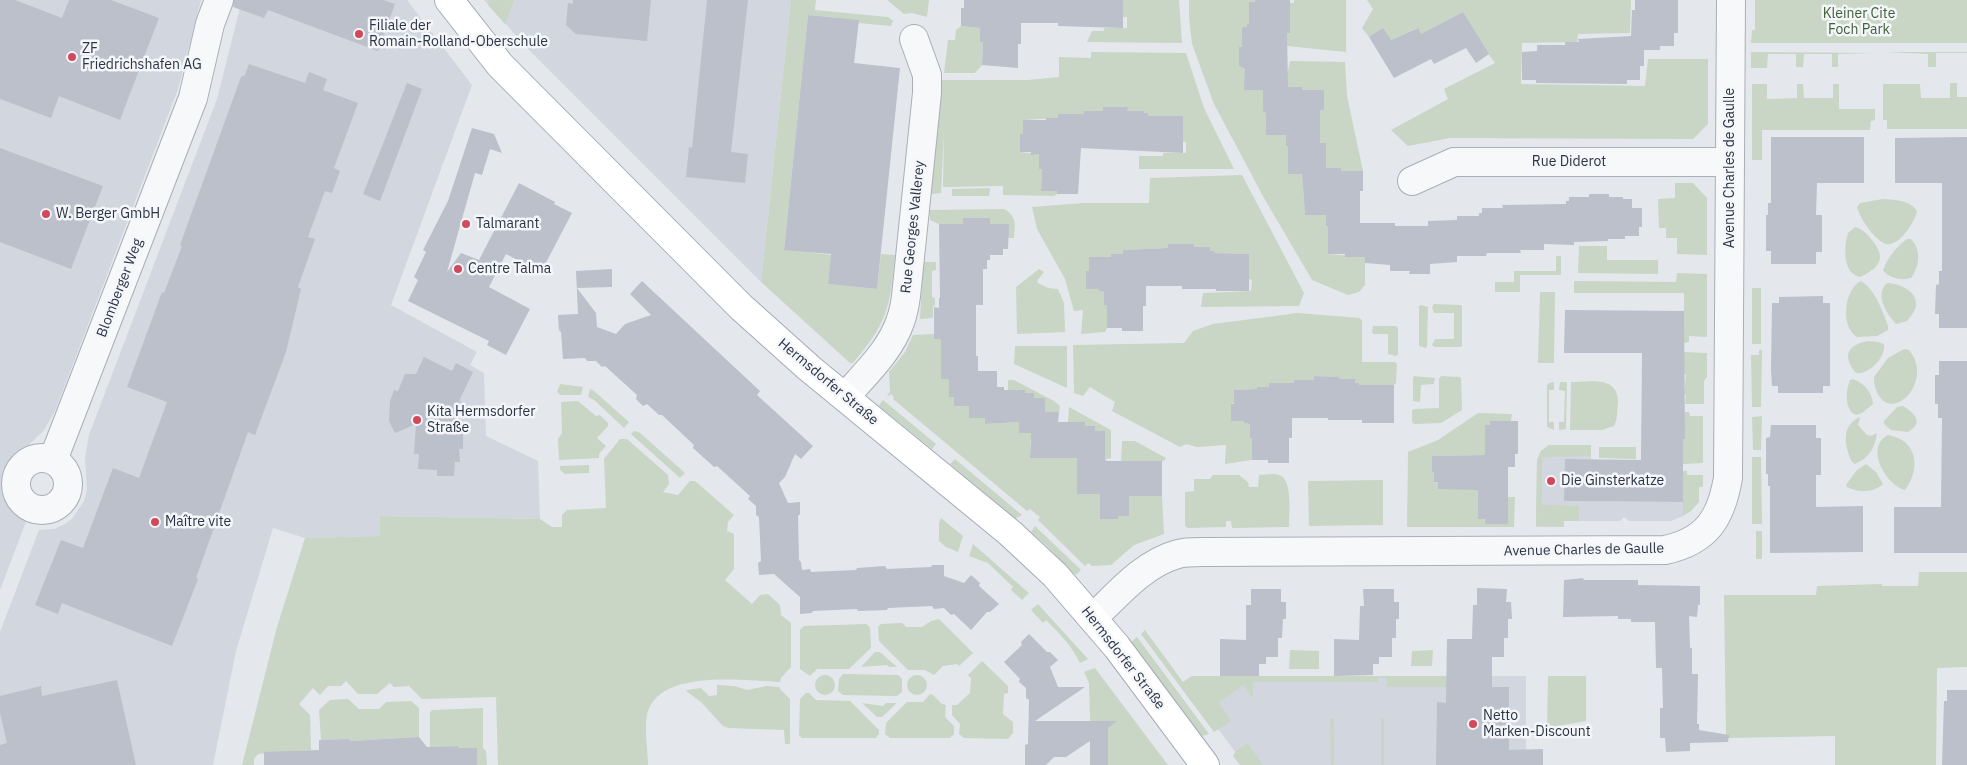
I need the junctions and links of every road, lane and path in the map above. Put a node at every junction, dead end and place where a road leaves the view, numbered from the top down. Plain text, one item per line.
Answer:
1 (219, 0) edge
2 (449, 0) edge
3 (1731, 0) edge
4 (914, 39) dead end
5 (1730, 162) junction
6 (1412, 181) dead end
7 (845, 397) junction
8 (53, 460) dead end
9 (1093, 618) junction
10 (1205, 765) edge

1 - 8 street, Blomberger Weg
2 - 7 main road, Hermsdorfer Straße
3 - 5 street, Avenue Charles de Gaulle
4 - 7 street, Rue Georges Vallerey
5 - 6 street, Rue Diderot
5 - 9 street, Avenue Charles de Gaulle
7 - 9 main road, Hermsdorfer Straße
9 - 10 main road, Hermsdorfer Straße

